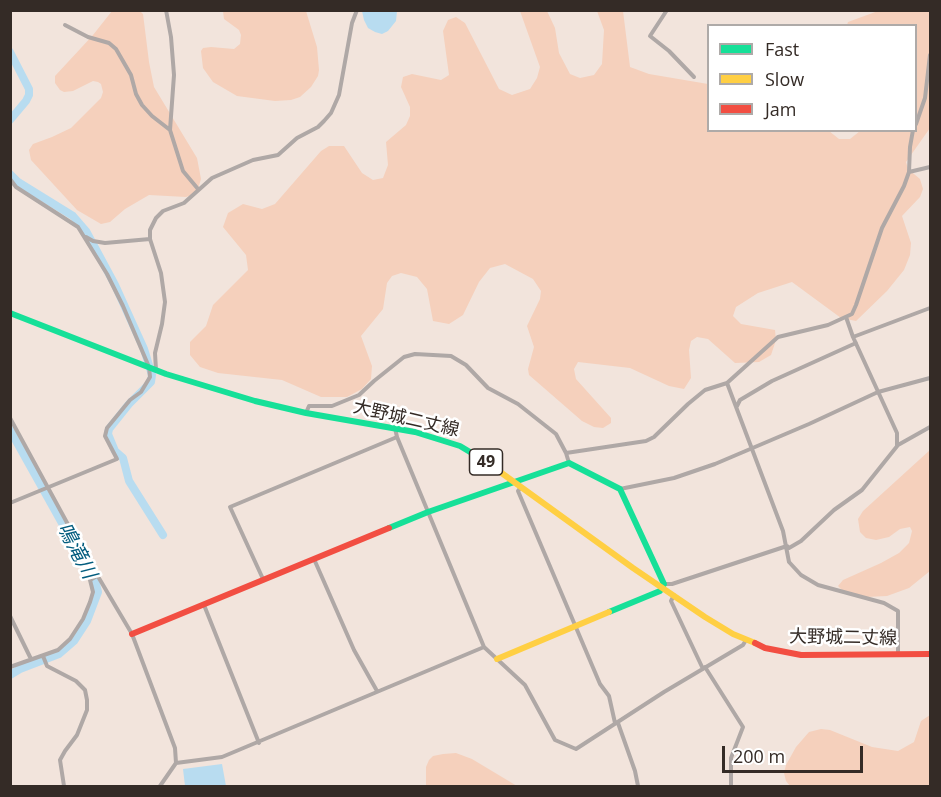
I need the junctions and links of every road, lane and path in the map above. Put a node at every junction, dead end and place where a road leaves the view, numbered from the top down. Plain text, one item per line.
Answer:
1 (166, 10) edge
2 (357, 10) edge
3 (667, 10) edge
4 (65, 25) dead end
5 (930, 56) edge
6 (694, 77) dead end
7 (917, 119) edge
8 (171, 130) junction
9 (914, 132) edge
10 (930, 166) edge
11 (909, 172) junction
12 (10, 179) edge
13 (198, 189) junction
14 (83, 235) junction
15 (150, 239) junction
16 (930, 308) edge
17 (10, 313) edge
18 (846, 317) junction
19 (853, 337) junction
20 (856, 344) junction
21 (149, 367) junction
22 (156, 370) junction
23 (930, 378) edge
24 (727, 383) junction
25 (878, 392) junction
26 (737, 406) junction
27 (306, 413) junction
28 (10, 418) edge
29 (930, 427) edge
30 (395, 428) junction
31 (397, 437) junction
32 (897, 446) junction
33 (751, 449) junction
34 (566, 453) junction
35 (569, 463) junction
36 (514, 482) junction
37 (521, 487) junction
38 (48, 488) junction
39 (621, 489) junction
40 (10, 503) edge
41 (428, 512) junction
42 (787, 546) junction
43 (314, 558) junction
44 (97, 576) junction
45 (263, 579) junction
46 (663, 586) junction
47 (674, 596) junction
48 (204, 605) junction
49 (10, 616) edge
50 (576, 627) junction
51 (132, 634) junction
52 (746, 640) junction
53 (484, 647) junction
54 (930, 654) edge
55 (898, 655) junction
56 (43, 656) junction
57 (31, 659) junction
58 (497, 659) junction
59 (10, 667) edge
60 (704, 668) junction
61 (377, 692) junction
62 (617, 723) junction
63 (259, 742) junction
64 (176, 763) junction
65 (63, 786) edge
66 (160, 786) edge
67 (638, 786) edge
68 (731, 786) edge

1 - 8 street
2 - 13 street
3 - 6 street
4 - 8 street
5 - 7 street
8 - 13 street
9 - 11 street
10 - 11 street
11 - 18 street
12 - 14 street
13 - 15 street
14 - 15 street
14 - 21 street
15 - 22 street
16 - 19 street
17 - 21 main road, 大野城二丈線 / 49
18 - 19 street
18 - 24 street
19 - 20 street
20 - 25 street
20 - 26 street
21 - 22 main road, 大野城二丈線 / 49
21 - 38 street
22 - 27 main road, 大野城二丈線 / 49
23 - 25 street
24 - 26 street
24 - 34 street
25 - 32 street
25 - 33 street
26 - 33 street
27 - 30 main road, 大野城二丈線 / 49
27 - 34 street
28 - 38 street
29 - 32 street
30 - 31 street
30 - 36 main road, 大野城二丈線 / 49
31 - 41 street
31 - 45 street
32 - 42 street
33 - 39 street
33 - 42 street
34 - 35 street
35 - 36 main road
35 - 39 main road
36 - 37 main road, 大野城二丈線 / 49
36 - 41 main road
37 - 46 main road, 大野城二丈線 / 49
37 - 50 street
38 - 40 street
38 - 44 street
39 - 46 main road
41 - 43 main road
41 - 53 street
42 - 46 street
42 - 55 street
43 - 45 main road
43 - 61 street
44 - 51 street
44 - 56 street
45 - 48 main road
46 - 47 main road, 大野城二丈線 / 49
46 - 50 main road
47 - 52 main road, 大野城二丈線 / 49
47 - 60 street
48 - 51 main road
48 - 63 street
49 - 57 street
50 - 58 main road
50 - 62 street
51 - 64 street
52 - 55 main road, 大野城二丈線 / 49
52 - 60 street
53 - 58 street
53 - 61 street
54 - 55 main road, 大野城二丈線 / 49
56 - 57 street
56 - 65 street
57 - 59 street
58 - 62 street
60 - 62 street
60 - 68 street
61 - 63 street
62 - 67 street
63 - 64 street
64 - 66 street

